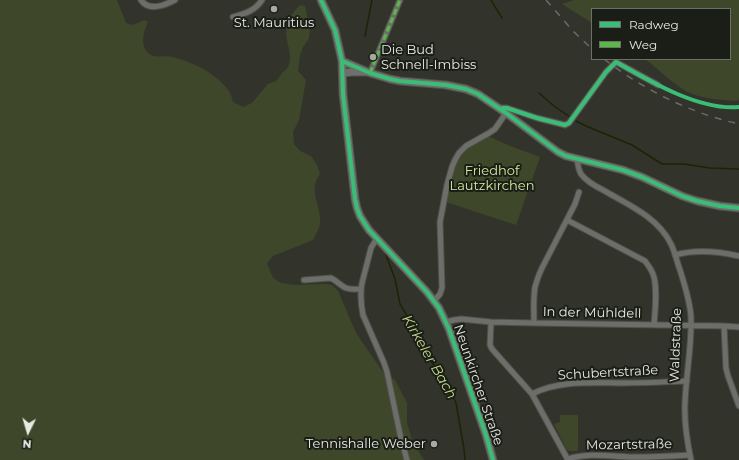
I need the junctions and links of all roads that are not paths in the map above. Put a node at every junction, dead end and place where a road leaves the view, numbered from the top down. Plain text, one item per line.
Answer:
1 (141, 0) edge
2 (175, 0) edge
3 (262, 0) edge
4 (321, 0) edge
5 (400, 0) edge
6 (233, 17) dead end
7 (342, 61) junction
8 (343, 73) junction
9 (370, 73) junction
10 (658, 85) dead end
11 (499, 108) junction
12 (506, 113) junction
13 (577, 159) junction
14 (579, 192) dead end
15 (739, 208) edge
16 (567, 220) junction
17 (377, 238) junction
18 (675, 255) junction
19 (739, 256) edge
20 (304, 280) dead end
21 (361, 289) junction
22 (434, 301) junction
23 (446, 322) junction
24 (491, 322) junction
25 (534, 323) junction
26 (654, 325) junction
27 (691, 326) junction
28 (724, 326) junction
29 (739, 327) edge
30 (686, 381) junction
31 (532, 394) junction
32 (739, 406) edge
33 (690, 457) edge
34 (407, 460) edge
35 (493, 460) edge
36 (568, 460) edge

1 - 2 street
3 - 6 street
4 - 7 main road, Neunkircher Straße
5 - 9 street
7 - 8 main road, Neunkircher Straße
7 - 9 main road
8 - 9 main road
8 - 17 main road, Neunkircher Straße
9 - 11 main road
10 - 11 street
11 - 12 main road
12 - 13 main road
12 - 22 street
13 - 15 main road
13 - 18 street, Waldstraße
14 - 16 street
16 - 25 street
16 - 26 street
17 - 21 street
17 - 22 main road, Neunkircher Straße
18 - 19 street
18 - 27 street, Waldstraße
20 - 21 street
21 - 34 street
22 - 23 main road, Neunkircher Straße
23 - 24 street, In der Mühldell
23 - 35 main road, Neunkircher Straße
24 - 25 street, In der Mühldell
24 - 31 street
25 - 26 street, In der Mühldell
26 - 27 street, In der Mühldell
27 - 28 street, In der Mühldell
27 - 30 street, Waldstraße
28 - 29 street, In der Mühldell
28 - 32 street
30 - 31 street, Schubertstraße
30 - 33 street, Waldstraße
31 - 36 street
33 - 36 street, Mozartstraße

